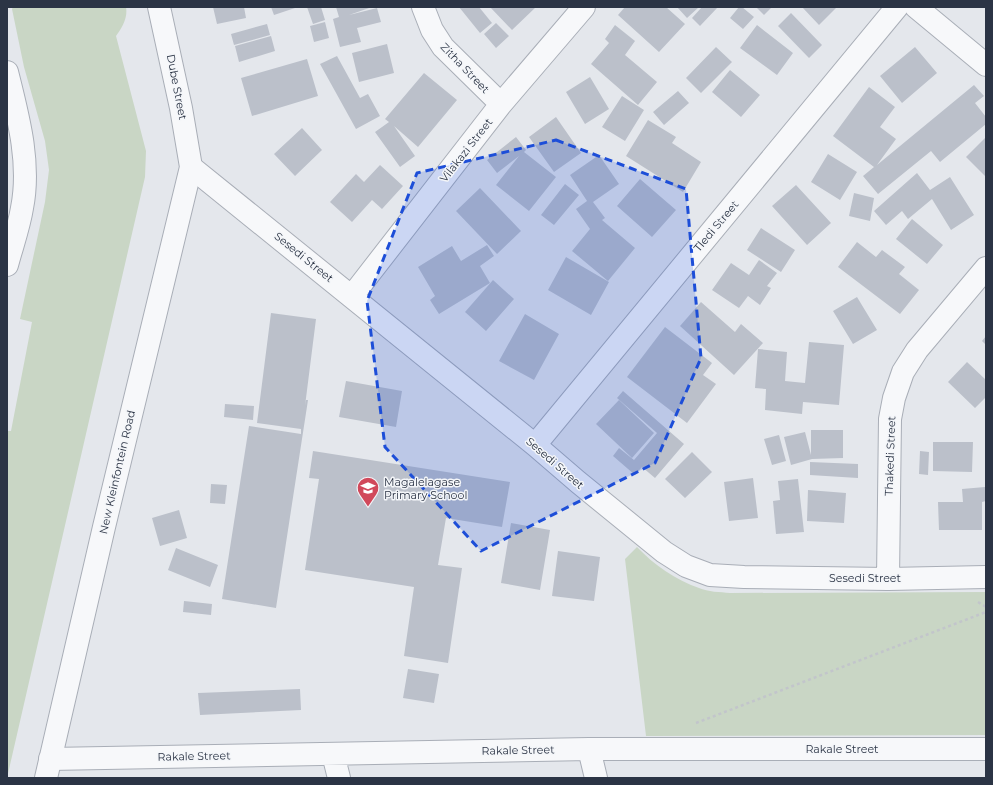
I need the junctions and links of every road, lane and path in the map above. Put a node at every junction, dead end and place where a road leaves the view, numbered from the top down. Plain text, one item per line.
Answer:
1 (159, 7) edge
2 (423, 7) edge
3 (584, 7) edge
4 (897, 7) edge
5 (916, 7) edge
6 (986, 65) edge
7 (7, 72) edge
8 (501, 104) junction
9 (191, 167) junction
10 (7, 265) edge
11 (986, 268) edge
12 (352, 296) junction
13 (535, 445) junction
14 (986, 577) edge
15 (888, 579) junction
16 (986, 612) edge
17 (692, 724) dead end
18 (589, 749) junction
19 (986, 749) edge
20 (333, 754) junction
21 (48, 769) edge
22 (339, 778) edge
23 (596, 778) edge

1 - 9 street, Dube Street
2 - 8 street, Zitha Street
3 - 8 street, Vilakazi Street
4 - 13 street, Tledi Street
5 - 6 street
7 - 10 street
8 - 12 street, Vilakazi Street
9 - 12 street, Sesedi Street
9 - 21 street, New Kleinfontein Road
11 - 15 street, Thakedi Street
12 - 13 street, Sesedi Street
13 - 15 street, Sesedi Street
14 - 15 street, Sesedi Street
16 - 17 path
18 - 19 street, Rakale Street
18 - 20 street, Rakale Street
18 - 23 street
20 - 21 street, Rakale Street
20 - 22 street

